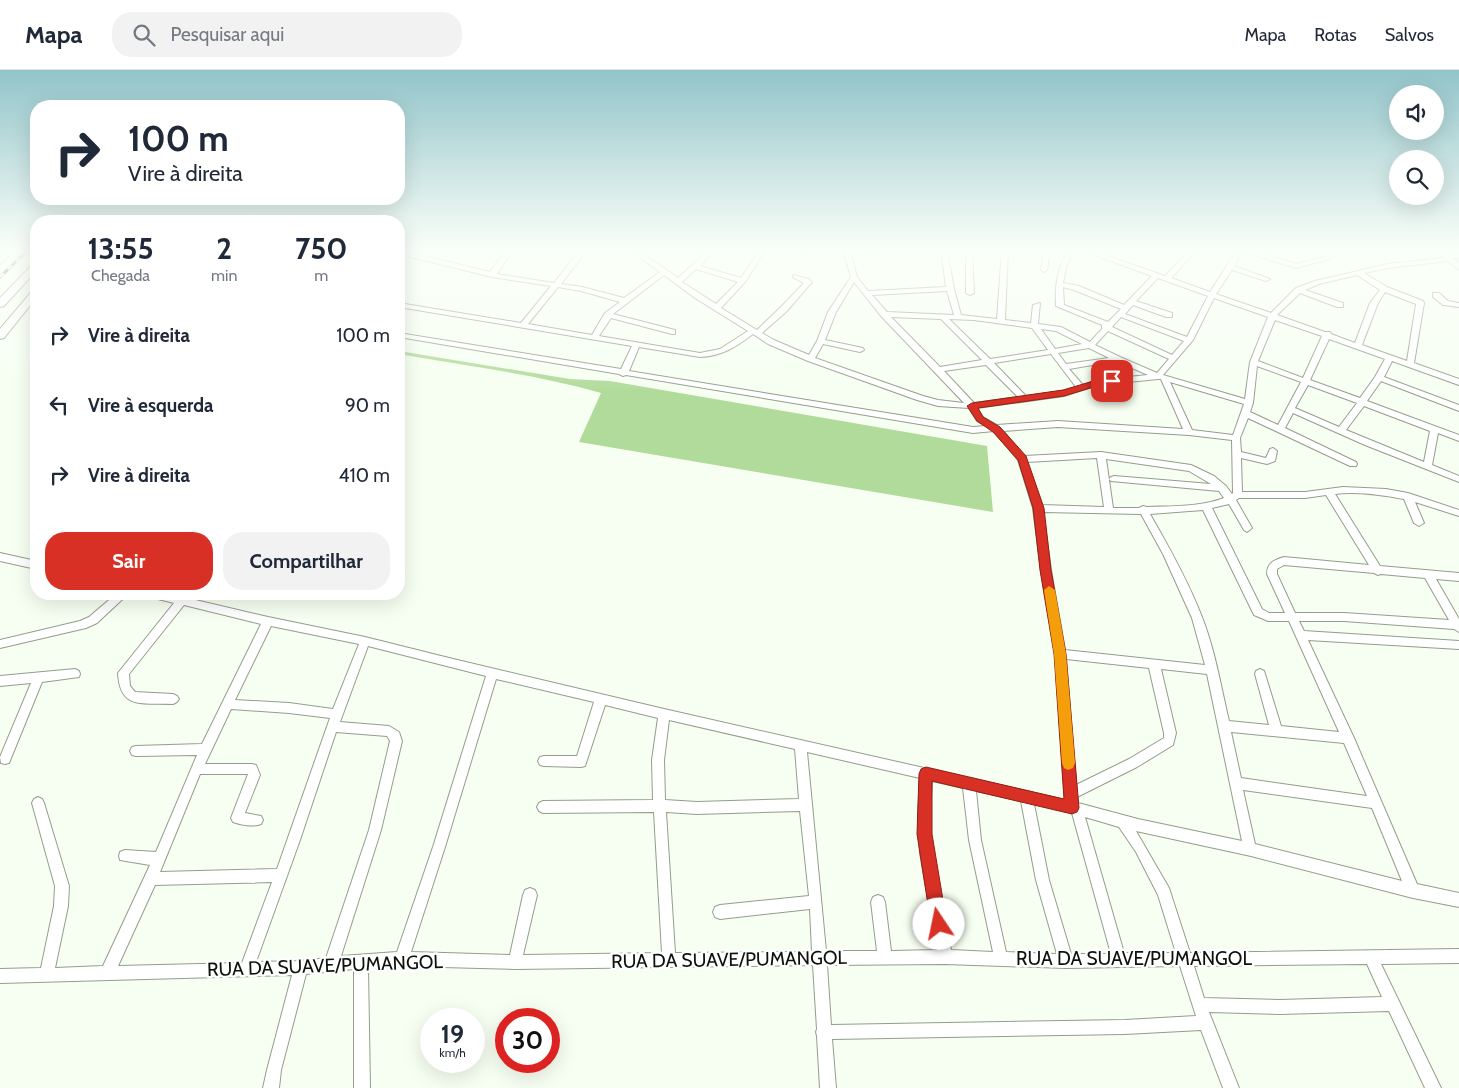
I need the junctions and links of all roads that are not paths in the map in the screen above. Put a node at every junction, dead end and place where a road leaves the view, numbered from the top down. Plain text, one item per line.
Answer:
1 (545, 298) edge
2 (613, 298) edge
3 (631, 298) edge
4 (701, 298) edge
5 (726, 298) edge
6 (795, 298) edge
7 (841, 298) edge
8 (870, 298) edge
9 (952, 298) edge
10 (1003, 298) edge
11 (1060, 298) edge
12 (1096, 298) edge
13 (1135, 298) edge
14 (1211, 298) edge
15 (1220, 298) edge
16 (1291, 298) edge
17 (1320, 298) edge
18 (1378, 298) edge
19 (1406, 298) edge
20 (1439, 298) edge
21 (30, 299) edge
22 (626, 301) junction
23 (1131, 302) junction
24 (1037, 305) dead end
25 (1340, 305) dead end
26 (1459, 305) edge
27 (405, 306) edge
28 (716, 308) junction
29 (1122, 311) junction
30 (884, 314) junction
31 (1169, 315) dead end
32 (1273, 315) junction
33 (608, 316) junction
34 (944, 317) junction
35 (958, 317) junction
36 (1002, 322) junction
37 (1034, 325) junction
38 (523, 326) junction
39 (1107, 326) junction
40 (672, 332) dead end
41 (755, 332) junction
42 (1327, 334) junction
43 (0, 336) edge
44 (405, 336) edge
45 (594, 337) junction
46 (821, 340) junction
47 (1189, 340) junction
48 (636, 345) junction
49 (1091, 345) junction
50 (1358, 345) junction
51 (860, 350) dead end
52 (1053, 352) junction
53 (1390, 357) junction
54 (1173, 358) junction
55 (811, 359) junction
56 (1117, 359) junction
57 (990, 362) junction
58 (1254, 362) junction
59 (1410, 364) junction
60 (1064, 367) junction
61 (938, 370) junction
62 (623, 374) junction
63 (1161, 377) junction
64 (1378, 378) junction
65 (1306, 380) junction
66 (1459, 382) edge
67 (1081, 388) junction
68 (1024, 398) junction
69 (1361, 402) junction
70 (1249, 403) junction
71 (972, 406) junction
72 (1459, 408) edge
73 (1291, 410) junction
74 (1244, 414) junction
75 (1280, 429) junction
76 (1435, 429) junction
77 (997, 430) junction
78 (1342, 431) junction
79 (1189, 432) junction
80 (1236, 438) junction
81 (1459, 438) edge
82 (1273, 451) dead end
83 (1101, 454) junction
84 (1237, 454) junction
85 (1022, 459) junction
86 (1353, 464) dead end
87 (1427, 467) junction
88 (1114, 479) dead end
89 (1459, 479) edge
90 (1223, 488) junction
91 (1328, 493) junction
92 (1408, 496) junction
93 (1234, 498) junction
94 (1206, 506) junction
95 (1038, 508) junction
96 (1109, 510) junction
97 (1143, 510) junction
98 (1459, 513) edge
99 (1419, 522) dead end
100 (1247, 528) dead end
101 (0, 558) edge
102 (30, 565) edge
103 (1378, 571) junction
104 (1430, 576) junction
105 (1459, 577) edge
106 (115, 600) edge
107 (178, 600) edge
108 (182, 601) junction
109 (1292, 616) junction
110 (268, 621) junction
111 (1457, 622) edge
112 (1300, 635) junction
113 (365, 641) junction
114 (0, 644) edge
115 (1459, 645) edge
116 (1060, 654) junction
117 (1154, 664) junction
118 (1212, 670) junction
119 (492, 673) junction
120 (74, 674) dead end
121 (1260, 674) dead end
122 (38, 678) junction
123 (0, 680) edge
124 (601, 698) junction
125 (173, 699) dead end
126 (227, 704) junction
127 (664, 714) junction
128 (334, 721) junction
129 (1224, 726) junction
130 (1277, 732) junction
131 (1348, 738) junction
132 (801, 744) junction
133 (206, 749) junction
134 (136, 751) dead end
135 (4, 759) dead end
136 (544, 761) dead end
137 (196, 769) junction
138 (926, 774) junction
139 (1236, 782) junction
140 (969, 785) junction
141 (1027, 798) junction
142 (38, 803) dead end
143 (1375, 803) junction
144 (1073, 804) junction
145 (805, 805) junction
146 (660, 806) junction
147 (543, 807) dead end
148 (257, 820) dead end
149 (1124, 823) junction
150 (1250, 850) junction
151 (125, 856) dead end
152 (158, 860) junction
153 (280, 875) junction
154 (151, 878) junction
155 (1413, 891) junction
156 (530, 895) dead end
157 (1459, 900) edge
158 (816, 902) junction
159 (878, 902) dead end
160 (720, 912) dead end
161 (1370, 956) junction
162 (1459, 956) edge
163 (945, 957) junction
164 (821, 958) junction
165 (885, 958) junction
166 (1184, 958) junction
167 (402, 959) junction
168 (1001, 959) junction
169 (1119, 959) junction
170 (361, 961) junction
171 (669, 961) junction
172 (1066, 961) junction
173 (515, 962) junction
174 (331, 965) junction
175 (247, 968) junction
176 (302, 968) junction
177 (107, 974) junction
178 (0, 976) edge
179 (46, 976) junction
180 (1393, 1004) junction
181 (1199, 1005) junction
182 (1205, 1023) junction
183 (823, 1032) junction
184 (271, 1088) edge
185 (362, 1088) edge
186 (828, 1088) edge
187 (1231, 1088) edge
188 (1433, 1088) edge

1 - 38 street
2 - 22 street
3 - 22 street
4 - 28 street
5 - 28 street
6 - 41 street
7 - 46 street
8 - 30 street
9 - 35 street
10 - 36 street
11 - 39 street
12 - 29 street
13 - 23 street
14 - 47 street
15 - 32 street
16 - 32 street
17 - 25 street
18 - 50 street
19 - 59 street
20 - 26 street
21 - 43 highway
22 - 33 street
23 - 29 street
23 - 31 street
24 - 37 street
27 - 38 street
28 - 41 street
29 - 39 street
29 - 47 street
30 - 34 street
30 - 61 street
32 - 42 street
32 - 58 street
33 - 40 street
33 - 45 street
34 - 35 street
34 - 57 street
35 - 36 street
36 - 37 street
37 - 49 street
37 - 52 street
38 - 45 street
39 - 49 street
39 - 54 street
41 - 48 street
41 - 55 street
42 - 50 street
42 - 65 street
44 - 62 street
45 - 48 street
46 - 51 street
46 - 55 street
47 - 54 street
48 - 62 street
49 - 52 street
49 - 56 street
50 - 53 street
52 - 57 street
52 - 60 street
53 - 59 street
53 - 64 street
54 - 63 street
55 - 71 street
56 - 60 street
56 - 63 street
57 - 61 street
57 - 68 street
58 - 65 street
58 - 70 street
59 - 66 street
60 - 67 street
61 - 71 street
62 - 77 street
63 - 67 street
63 - 70 street
63 - 79 street
64 - 69 street
64 - 72 street
65 - 69 street
65 - 73 street
67 - 68 street
68 - 71 street
69 - 76 street
69 - 78 street
70 - 74 street
71 - 77 street
73 - 75 street
73 - 78 street
74 - 75 street
74 - 80 street
75 - 86 street
76 - 81 street
76 - 87 street
77 - 79 street
77 - 85 street
78 - 87 street
79 - 80 street
80 - 84 street
82 - 84 street
83 - 85 street
83 - 90 street
83 - 96 street
84 - 93 street
85 - 95 street
87 - 89 street
88 - 90 street
90 - 93 street
91 - 92 street
91 - 93 street
91 - 103 street
92 - 98 street
92 - 99 street
93 - 94 street
93 - 100 street
94 - 97 street
94 - 109 street
95 - 96 street
95 - 116 street
96 - 97 street
97 - 118 street
101 - 102 street
103 - 104 street
103 - 109 street
104 - 105 street
104 - 111 street
106 - 114 street
107 - 108 street
108 - 110 street
108 - 125 street
109 - 111 street
109 - 112 street
110 - 113 street
110 - 126 street
112 - 115 street
112 - 131 street
113 - 119 street
113 - 128 street
116 - 117 street
116 - 144 street
117 - 118 street
117 - 144 street
118 - 129 street
119 - 124 street
119 - 167 street
120 - 122 street
121 - 130 street
122 - 123 street
122 - 135 street
124 - 127 street
124 - 136 street
126 - 128 street
126 - 133 street
127 - 132 street
127 - 146 street
128 - 153 street
128 - 174 street
129 - 130 street
129 - 139 street
130 - 131 street
131 - 143 street
132 - 138 street
132 - 145 street
133 - 134 street
133 - 137 street
137 - 148 street
137 - 152 street
138 - 140 street
138 - 163 street
139 - 143 street
139 - 150 street
140 - 141 street
140 - 168 street
141 - 144 street
141 - 172 street
142 - 179 street
143 - 155 street
144 - 149 street
144 - 169 street
145 - 146 street
145 - 158 street
146 - 147 street
146 - 171 street
149 - 150 street
149 - 166 street
150 - 155 street
151 - 152 street
152 - 154 street
153 - 154 street
153 - 175 street
154 - 177 street
155 - 157 street
156 - 173 street
158 - 160 street
158 - 164 street
159 - 165 street
161 - 162 street, RUA DA SUAVE/PUMANGOL
161 - 166 street, RUA DA SUAVE/PUMANGOL
161 - 180 street
163 - 165 street, RUA DA SUAVE/PUMANGOL
163 - 168 street, RUA DA SUAVE/PUMANGOL
164 - 165 street, RUA DA SUAVE/PUMANGOL
164 - 171 street, RUA DA SUAVE/PUMANGOL
164 - 183 street
166 - 169 street, RUA DA SUAVE/PUMANGOL
166 - 181 street
167 - 170 street, RUA DA SUAVE/PUMANGOL
167 - 173 street, RUA DA SUAVE/PUMANGOL
168 - 172 street, RUA DA SUAVE/PUMANGOL
169 - 172 street, RUA DA SUAVE/PUMANGOL
170 - 174 street, RUA DA SUAVE/PUMANGOL
170 - 185 street
171 - 173 street, RUA DA SUAVE/PUMANGOL
174 - 176 street, RUA DA SUAVE/PUMANGOL
175 - 176 street, RUA DA SUAVE/PUMANGOL
175 - 177 street, RUA DA SUAVE/PUMANGOL
176 - 184 street
177 - 179 street, RUA DA SUAVE/PUMANGOL
178 - 179 street, RUA DA SUAVE/PUMANGOL
180 - 181 street
180 - 188 street
181 - 182 street
182 - 183 street
182 - 187 street
183 - 186 street

